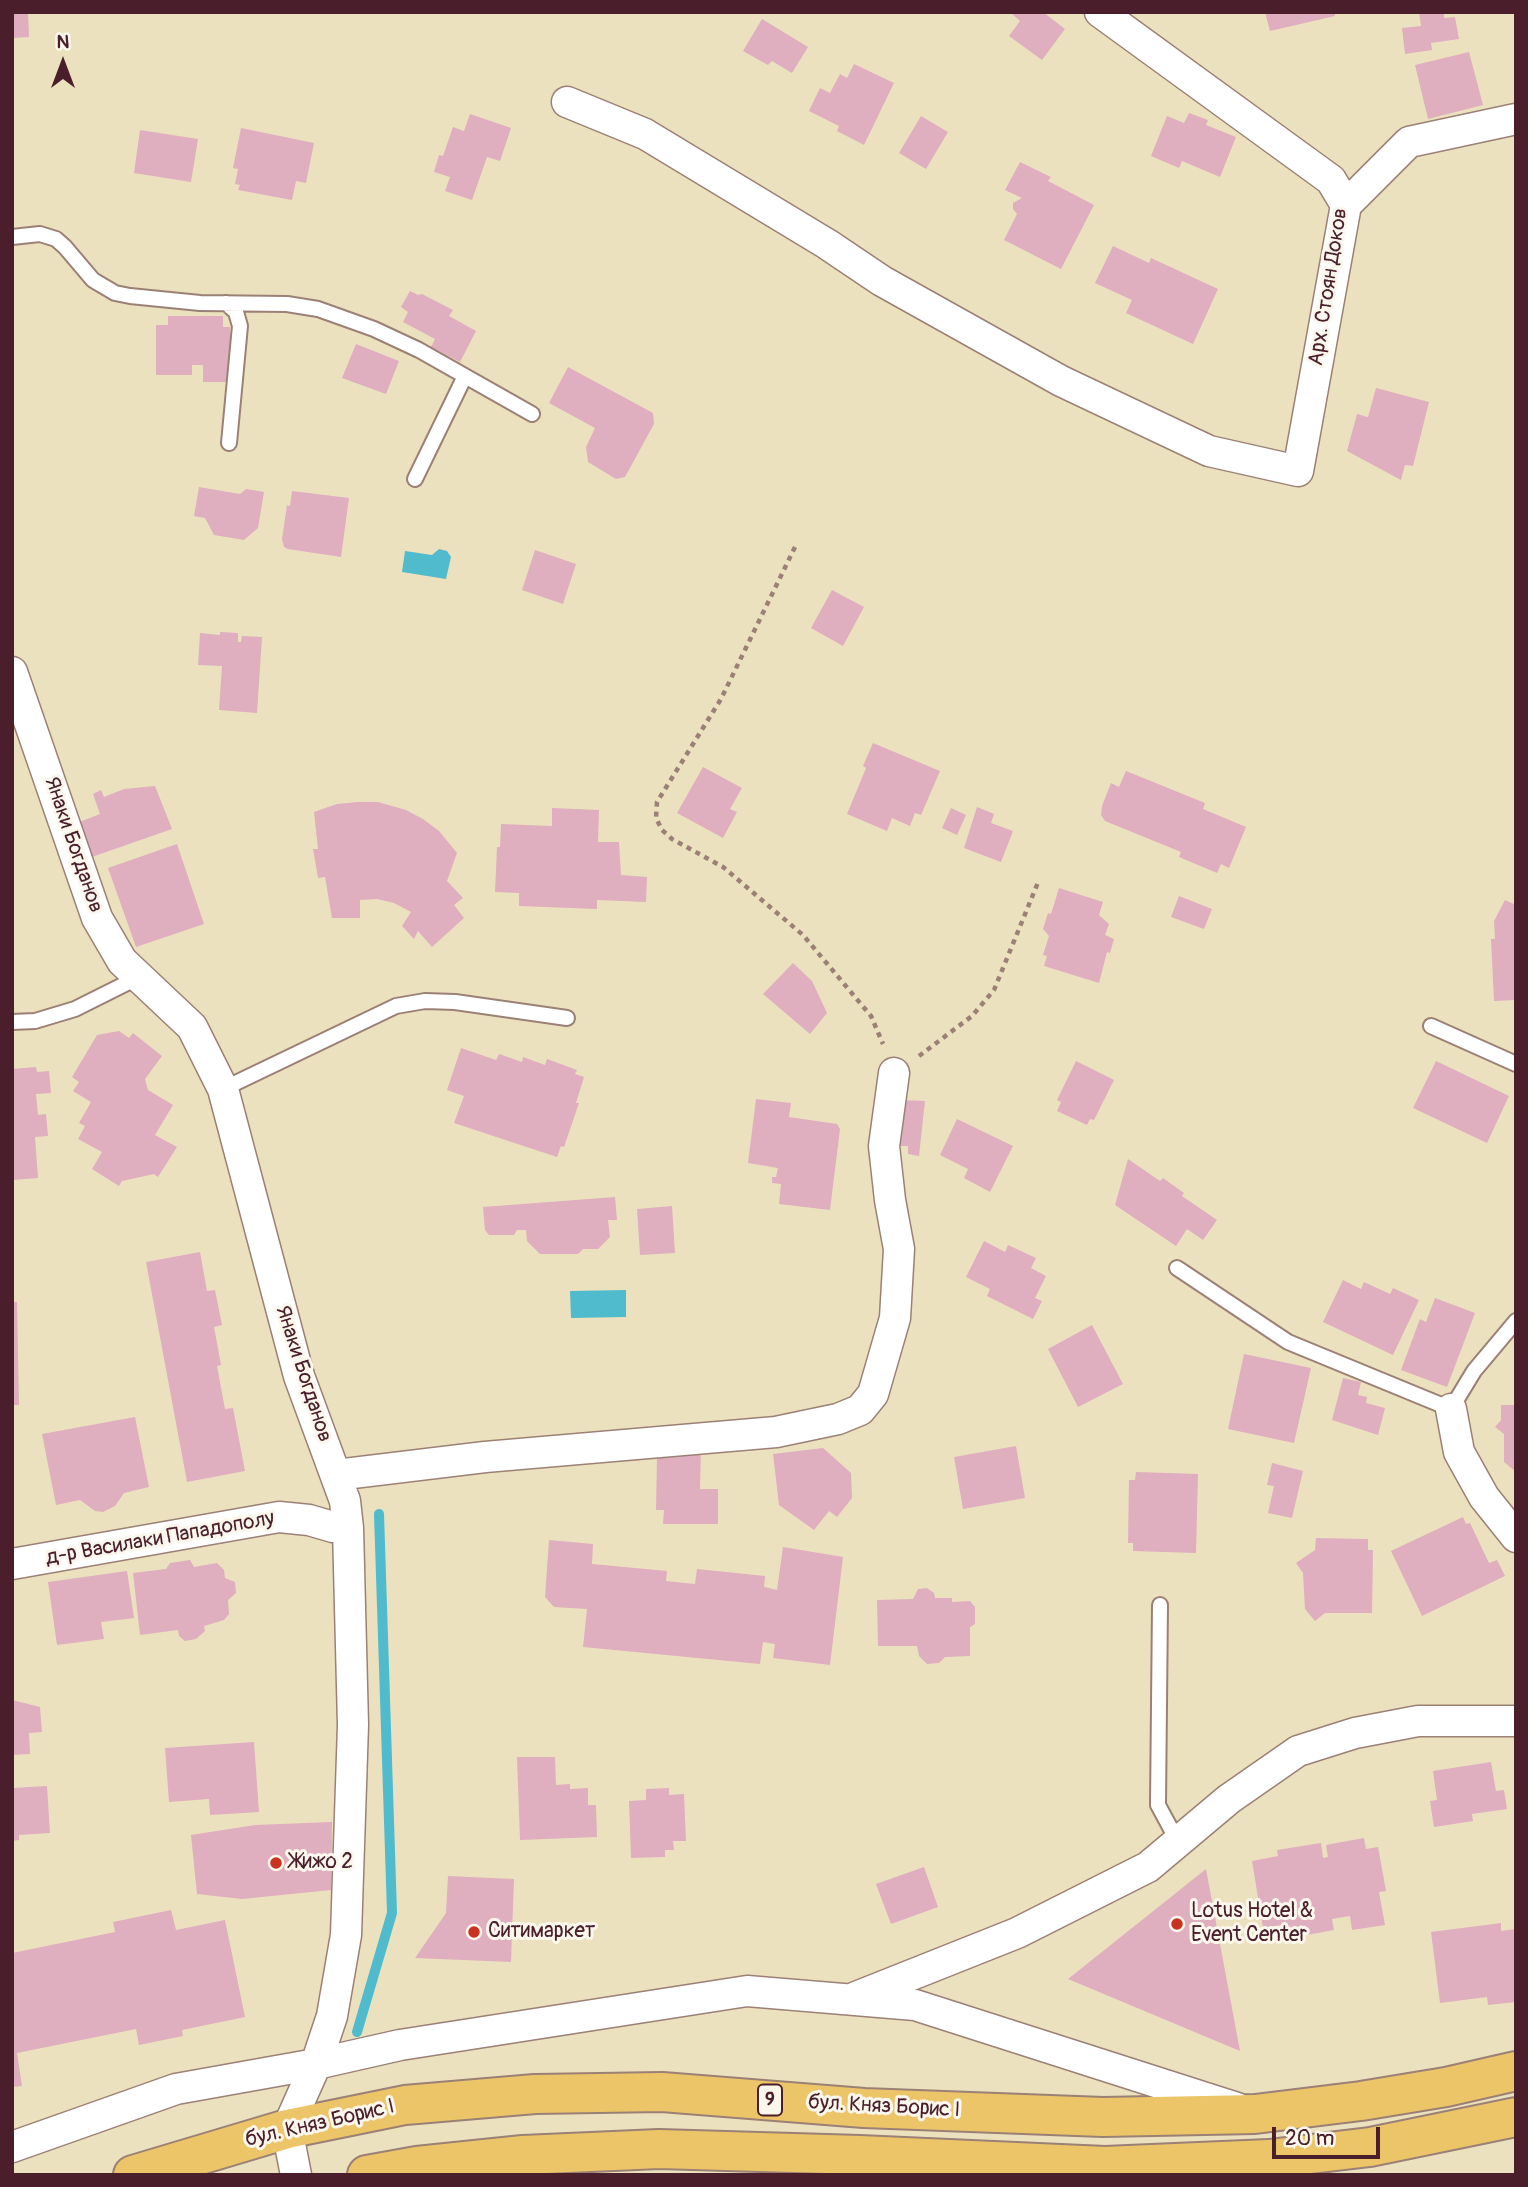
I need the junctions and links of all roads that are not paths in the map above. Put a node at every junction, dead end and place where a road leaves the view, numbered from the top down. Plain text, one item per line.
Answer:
1 (1100, 12) edge
2 (567, 102) dead end
3 (1516, 120) edge
4 (1346, 205) junction
5 (12, 237) edge
6 (226, 303) junction
7 (465, 376) junction
8 (532, 414) dead end
9 (229, 443) dead end
10 (415, 479) dead end
11 (12, 672) edge
12 (139, 977) junction
13 (567, 1018) dead end
14 (12, 1022) edge
15 (1431, 1026) dead end
16 (1516, 1064) edge
17 (894, 1073) road end
18 (223, 1089) junction
19 (1177, 1268) dead end
20 (1516, 1321) edge
21 (1451, 1409) junction
22 (336, 1475) junction
23 (348, 1528) junction
24 (1516, 1537) edge
25 (12, 1564) edge
26 (1160, 1605) dead end
27 (1516, 1721) edge
28 (1178, 1842) junction
29 (853, 1998) junction
30 (316, 2064) junction
31 (1516, 2071) edge
32 (1255, 2114) junction
33 (1516, 2117) edge
34 (287, 2129) junction
35 (12, 2147) edge
36 (133, 2175) edge
37 (296, 2175) edge
38 (367, 2175) edge

1 - 4 street, Арх. Стоян Доков
2 - 4 street, Арх. Стоян Доков
3 - 4 street
5 - 6 lane
6 - 7 lane
6 - 9 lane
7 - 8 lane
7 - 10 lane
11 - 12 street, Янаки Богданов
12 - 14 lane
12 - 18 street, Янаки Богданов
13 - 18 lane
15 - 16 lane
17 - 22 street
18 - 22 street, Янаки Богданов
19 - 21 lane
20 - 21 lane
21 - 24 street
22 - 23 street, Янаки Богданов
23 - 25 street, д-р Василаки Пападополу
23 - 30 street, Янаки Богданов
26 - 28 lane
27 - 28 street
28 - 29 street
29 - 30 street
29 - 32 street
30 - 34 street, Янаки Богданов
30 - 35 street
31 - 32 highway, бул. Княз Борис I / 9
32 - 34 highway, бул. Княз Борис I / 9
33 - 38 highway
34 - 36 highway, бул. Княз Борис I / 9
34 - 37 street

